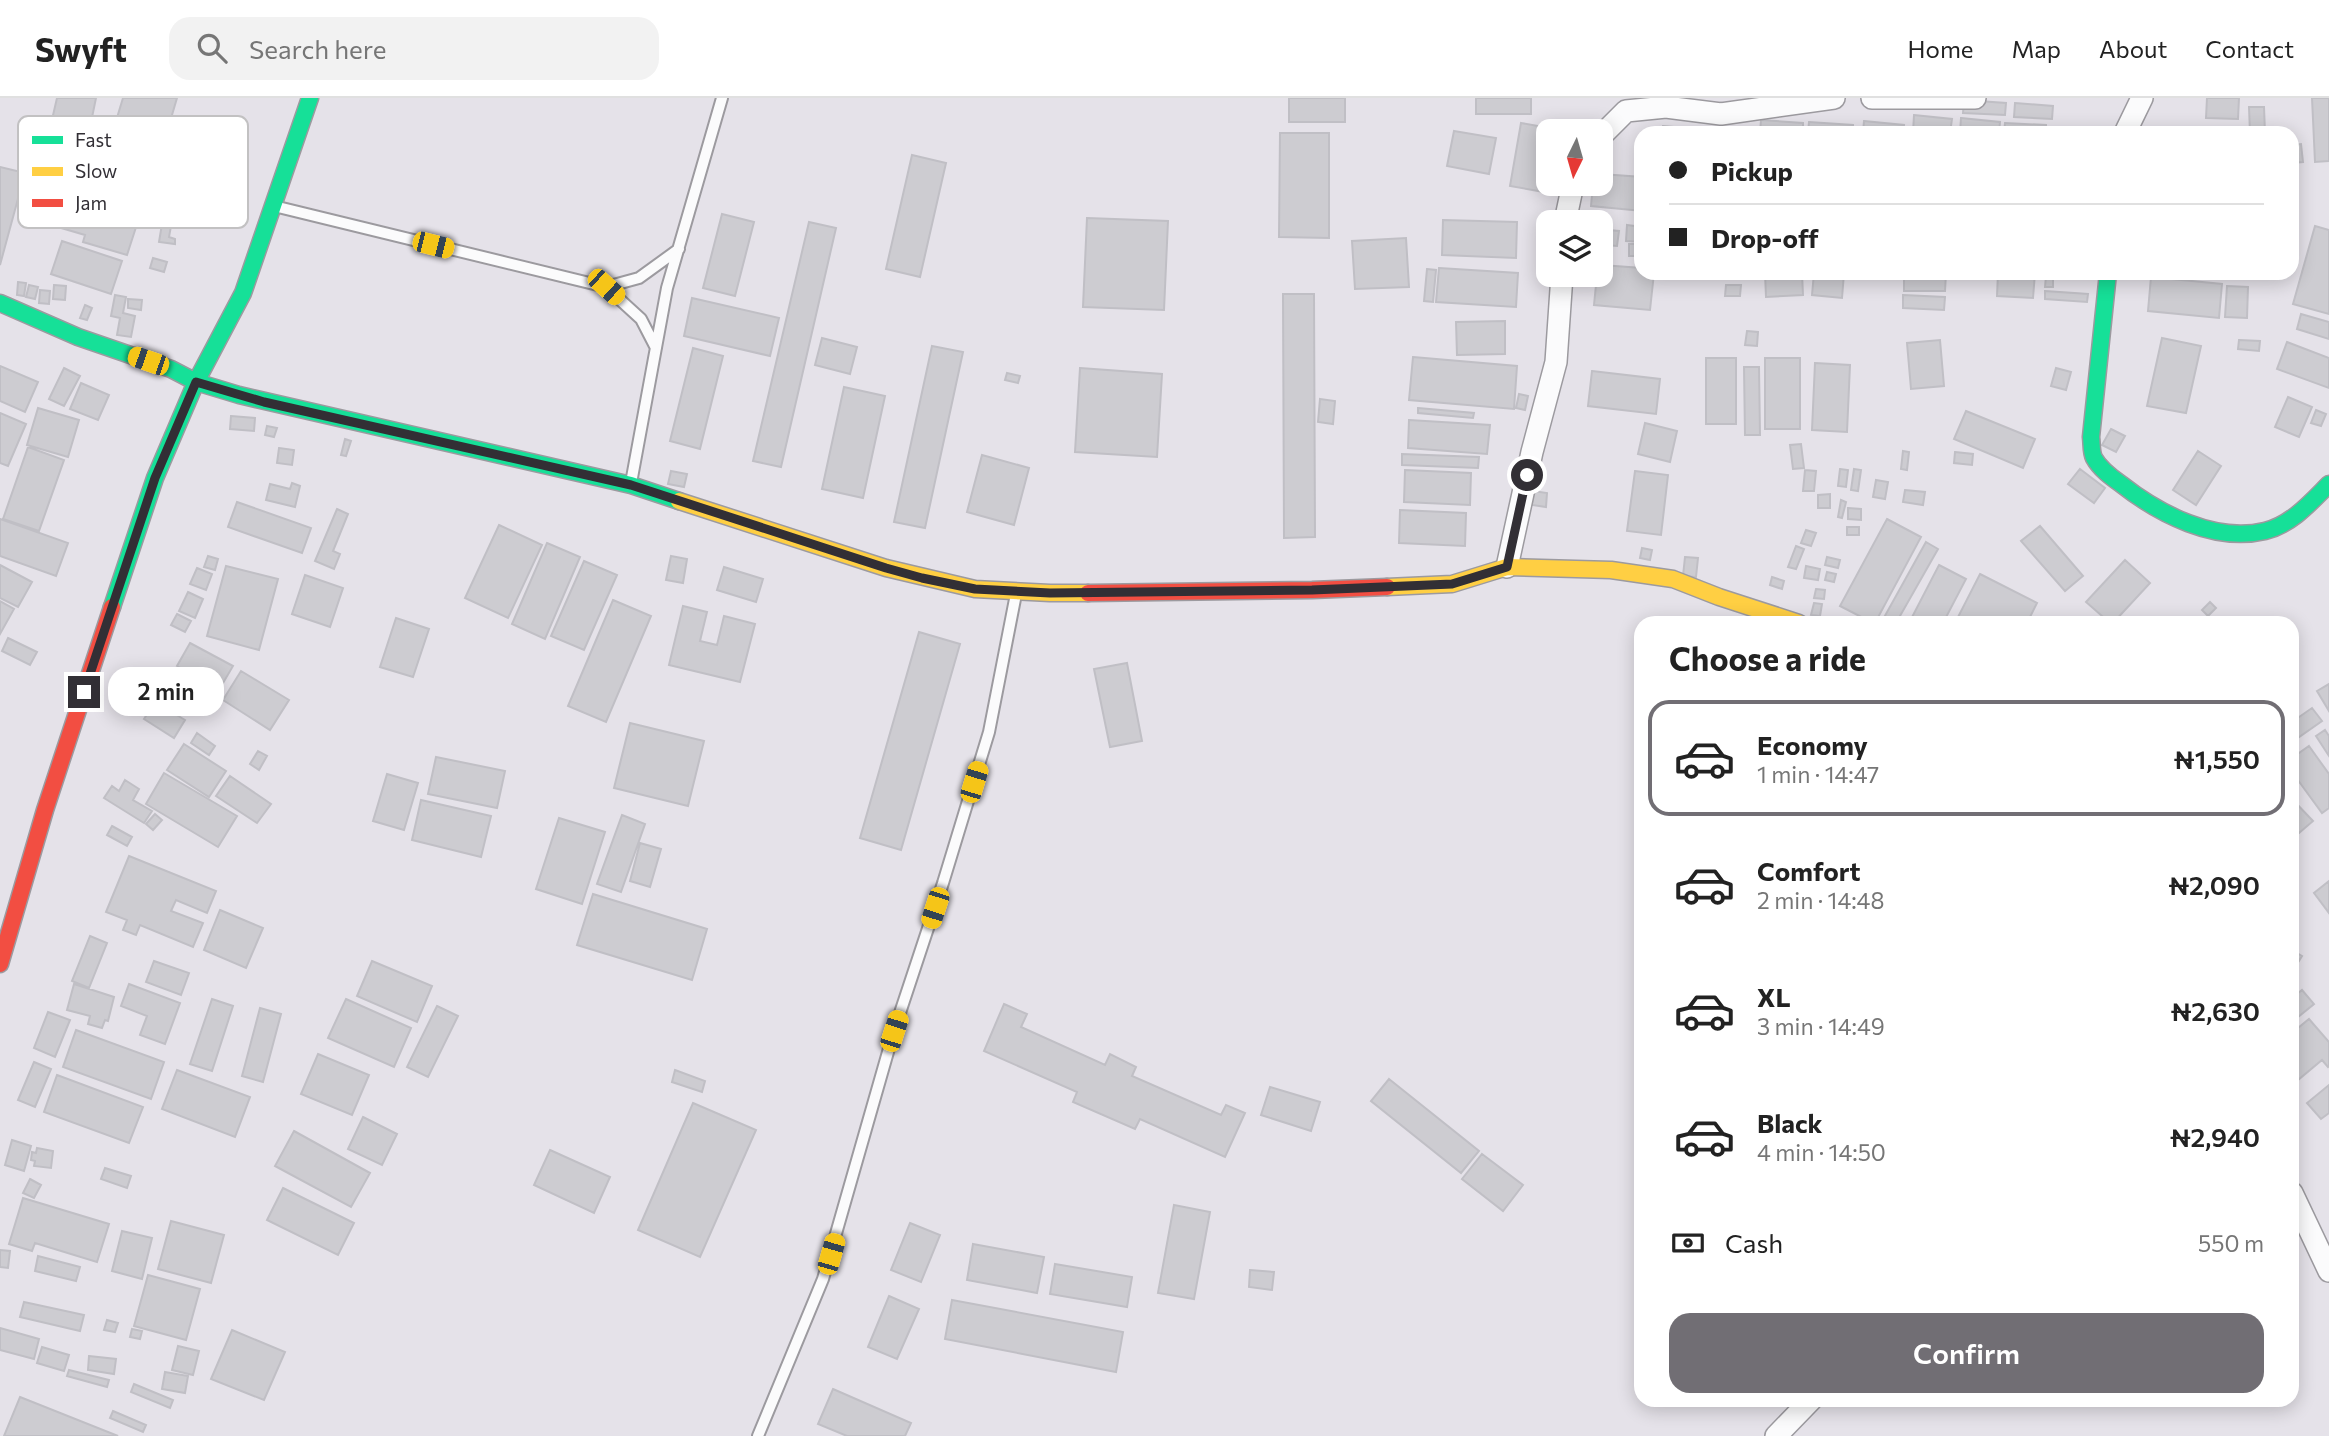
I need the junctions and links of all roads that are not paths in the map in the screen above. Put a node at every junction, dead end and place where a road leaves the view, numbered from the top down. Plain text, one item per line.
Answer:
1 (310, 98) edge
2 (722, 98) edge
3 (1835, 98) edge
4 (1872, 98) edge
5 (1975, 98) edge
6 (2142, 98) edge
7 (1721, 106) edge
8 (1614, 123) edge
9 (2128, 126) edge
10 (272, 205) junction
11 (679, 249) junction
12 (2107, 280) edge
13 (606, 287) junction
14 (1561, 287) edge
15 (0, 303) edge
16 (656, 348) junction
17 (196, 382) junction
18 (2329, 484) edge
19 (631, 485) junction
20 (1507, 567) junction
21 (1016, 591) junction
22 (1778, 616) edge
23 (1, 956) edge
24 (2299, 1208) edge
25 (2329, 1271) edge
26 (1804, 1407) edge
27 (758, 1436) edge
28 (1776, 1436) edge

1 - 10 street
2 - 11 lane
3 - 7 street
4 - 5 street
6 - 9 street
7 - 8 street
10 - 13 lane
10 - 17 street
11 - 13 lane
11 - 16 lane
12 - 18 street
13 - 16 lane
14 - 20 street
15 - 17 street
16 - 19 lane
17 - 19 street
17 - 23 street
19 - 21 street
20 - 21 street
20 - 22 street
21 - 27 lane
24 - 25 street
26 - 28 street

